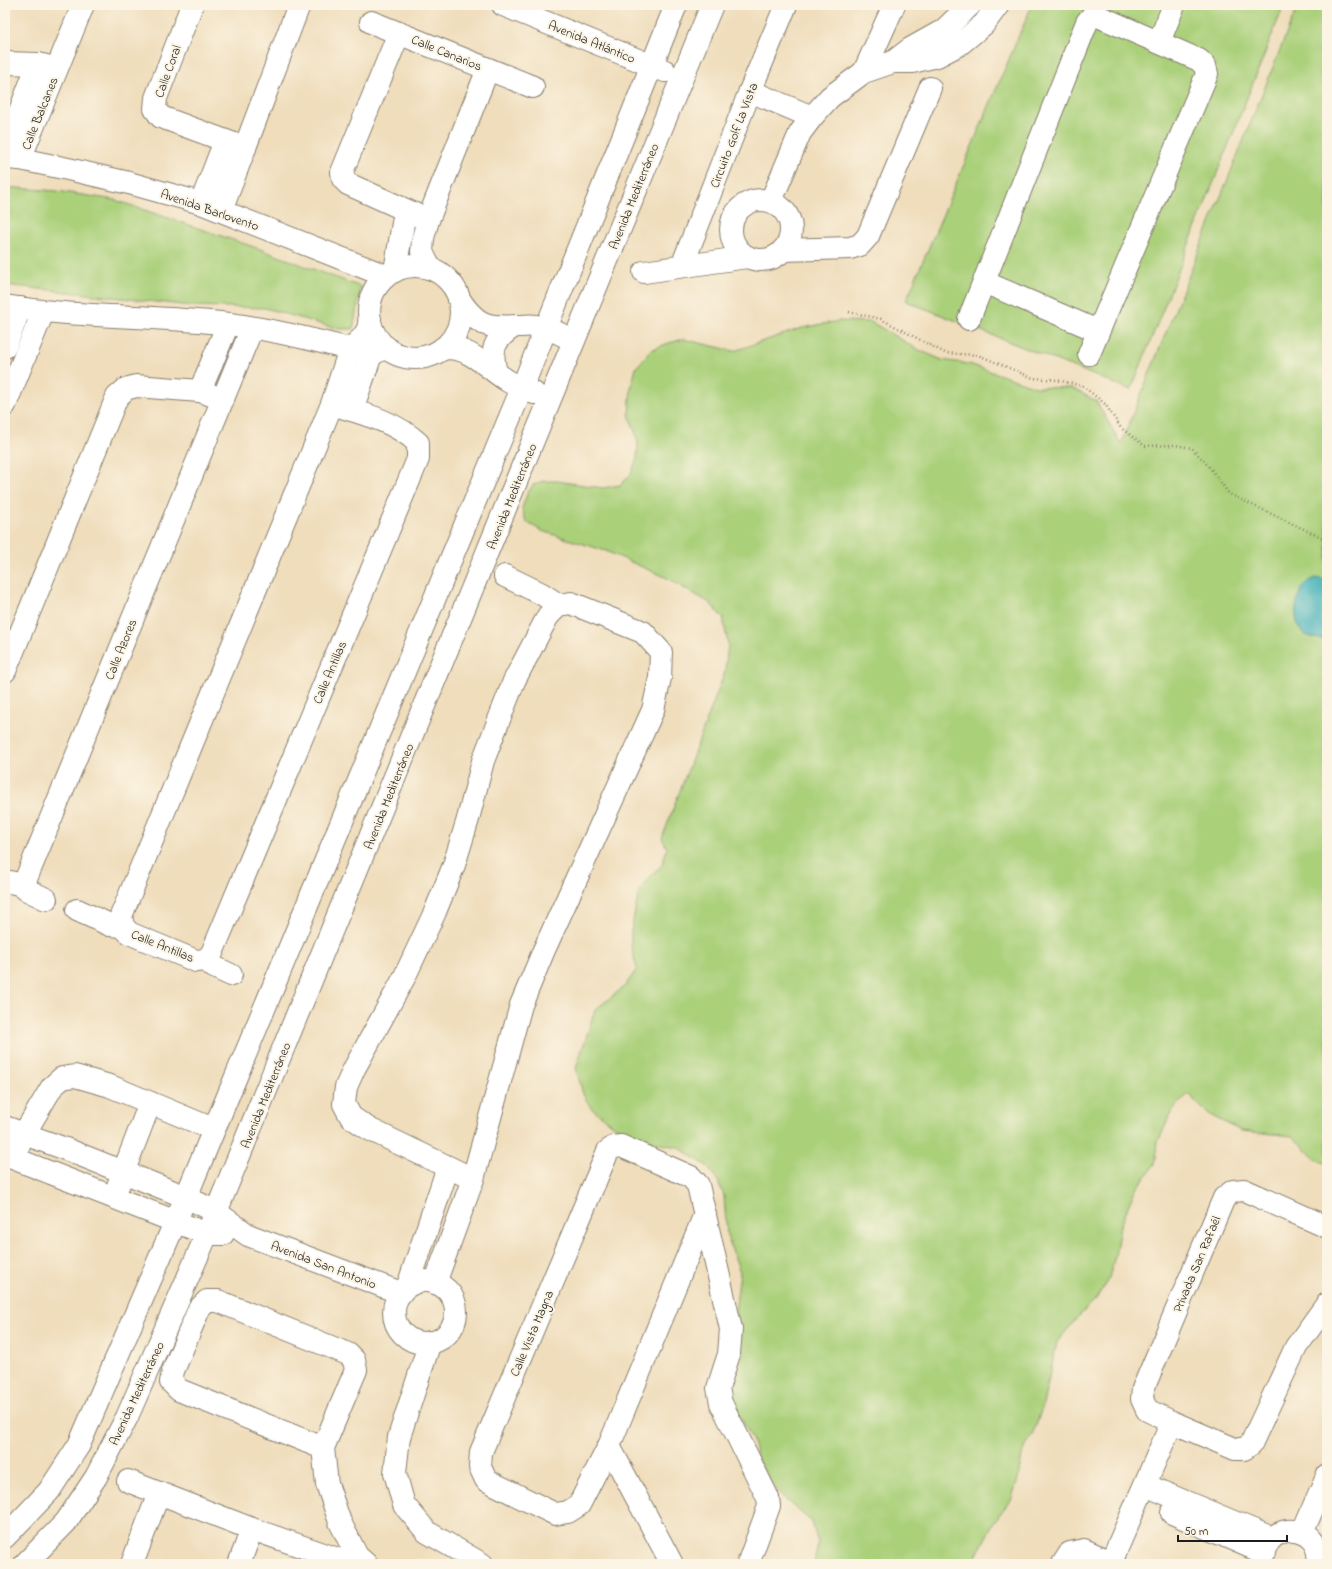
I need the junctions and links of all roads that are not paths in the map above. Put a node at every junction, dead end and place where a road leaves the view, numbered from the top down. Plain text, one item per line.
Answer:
1 (82, 5) edge
2 (192, 5) edge
3 (299, 5) edge
4 (503, 5) edge
5 (676, 5) edge
6 (712, 5) edge
7 (786, 5) edge
8 (894, 5) edge
9 (970, 5) edge
10 (998, 5) edge
11 (1174, 5) edge
12 (371, 22) dead end
13 (399, 33) junction
14 (1159, 42) junction
15 (893, 62) junction
16 (5, 63) edge
17 (48, 66) junction
18 (652, 66) junction
19 (488, 69) junction
20 (864, 72) junction
21 (682, 78) junction
22 (533, 87) dead end
23 (930, 88) dead end
24 (750, 90) junction
25 (812, 117) junction
26 (235, 144) junction
27 (10, 156) edge
28 (771, 201) junction
29 (211, 207) junction
30 (405, 211) junction
31 (428, 220) junction
32 (783, 250) junction
33 (747, 257) junction
34 (682, 266) junction
35 (430, 268) junction
36 (644, 272) dead end
37 (391, 274) junction
38 (984, 282) junction
39 (459, 300) junction
40 (12, 307) edge
41 (42, 312) junction
42 (370, 319) junction
43 (969, 319) dead end
44 (228, 324) junction
45 (513, 326) junction
46 (545, 327) junction
47 (252, 328) junction
48 (1098, 331) junction
49 (574, 340) junction
50 (5, 347) edge
51 (350, 349) junction
52 (442, 349) junction
53 (378, 351) junction
54 (1089, 354) dead end
55 (496, 372) junction
56 (10, 378) edge
57 (522, 388) junction
58 (200, 391) junction
59 (222, 398) junction
60 (550, 400) junction
61 (5, 405) edge
62 (342, 407) junction
63 (505, 576) dead end
64 (559, 605) junction
65 (5, 671) edge
66 (12, 882) edge
67 (46, 899) dead end
68 (77, 910) dead end
69 (123, 926) junction
70 (206, 960) junction
71 (231, 975) dead end
72 (150, 1103) junction
73 (213, 1129) junction
74 (14, 1131) edge
75 (63, 1148) junction
76 (9, 1157) edge
77 (448, 1167) junction
78 (124, 1172) junction
79 (53, 1174) junction
80 (473, 1179) junction
81 (186, 1197) junction
82 (113, 1198) junction
83 (216, 1212) junction
84 (705, 1214) junction
85 (175, 1221) junction
86 (1327, 1227) edge
87 (207, 1234) junction
88 (248, 1235) junction
89 (435, 1283) junction
90 (404, 1290) junction
91 (1327, 1304) edge
92 (430, 1342) junction
93 (1172, 1422) junction
94 (608, 1446) junction
95 (323, 1448) junction
96 (1327, 1476) edge
97 (128, 1481) dead end
98 (1142, 1492) junction
99 (159, 1493) junction
100 (252, 1529) junction
101 (1302, 1533) junction
102 (5, 1537) edge
103 (1266, 1552) edge
104 (354, 1562) edge
105 (1321, 1562) edge
106 (1113, 1563) edge
107 (25, 1564) edge
108 (132, 1564) edge
109 (239, 1564) edge
110 (482, 1564) edge
111 (672, 1564) edge
112 (748, 1564) edge
113 (1063, 1564) edge

1 - 17 street, Calle Balcanes
2 - 26 street, Calle Coral
3 - 26 street
4 - 18 street, Avenida Atlántico
5 - 18 street
6 - 21 street, Avenida Mediterráneo
7 - 24 street, Circuito Golf La Vista
8 - 20 street
9 - 15 street
10 - 15 street
11 - 14 street
12 - 13 street
13 - 19 street, Calle Canarios
13 - 30 street, Calle Canarios
14 - 38 street
14 - 48 street
15 - 20 street
16 - 17 street, Calle Balcanes
17 - 27 street, Calle Balcanes
18 - 21 street, Avenida Atlántico
18 - 46 street
19 - 22 street
19 - 31 street, Calle Canarios
20 - 25 street
21 - 49 street, Avenida Mediterráneo
23 - 32 street
24 - 25 street
24 - 34 street, Circuito Golf La Vista
25 - 28 street
26 - 29 street
27 - 29 street, Avenida Barlovento
28 - 32 street
28 - 33 street
29 - 37 street, Avenida Barlovento
30 - 31 street, Calle Canarios
30 - 37 street
31 - 35 street, Calle Canarios
32 - 33 street
33 - 34 street
34 - 36 street
35 - 37 street
35 - 39 street
37 - 42 street
38 - 43 street
38 - 48 street
39 - 45 street
39 - 52 street
40 - 41 street
40 - 50 street
41 - 44 street
41 - 56 street
42 - 51 street
42 - 53 street
44 - 47 street
44 - 58 street
45 - 46 street
45 - 55 street
46 - 49 street
46 - 57 street
47 - 51 street
47 - 59 street, Calle Azores
48 - 54 street
49 - 60 street, Avenida Mediterráneo
51 - 53 street
51 - 62 street, Calle Antillas
52 - 53 street
52 - 55 street
53 - 62 street, Calle Antillas
55 - 57 street
56 - 61 street
57 - 60 street
57 - 73 street
58 - 59 street
58 - 65 street
59 - 66 street, Calle Azores
60 - 83 street, Avenida Mediterráneo
62 - 69 street, Calle Antillas
62 - 70 street, Calle Antillas
63 - 64 street
64 - 77 street
64 - 80 street
66 - 67 street
68 - 69 street
69 - 70 street, Calle Antillas
70 - 71 street
72 - 73 street
72 - 74 street
72 - 78 street
73 - 81 street
74 - 75 street, Avenida San Antonio
74 - 76 street
75 - 78 street, Avenida San Antonio
75 - 79 street
76 - 79 street
77 - 80 street
77 - 90 street
78 - 81 street, Avenida San Antonio
78 - 82 street
79 - 82 street
80 - 89 street
81 - 83 street, Avenida San Antonio
81 - 85 street
82 - 85 street
83 - 87 street, Avenida Mediterráneo
83 - 88 street, Avenida San Antonio
84 - 94 street, Calle Vista Magna
84 - 94 street, Calle Vista Magna
84 - 112 street, Calle Vista Magna
85 - 87 street
85 - 102 street
86 - 93 street, Privada San Rafaél
87 - 88 street, Avenida San Antonio
87 - 107 street, Avenida Mediterráneo
88 - 90 street, Avenida San Antonio
89 - 90 street
89 - 92 street
90 - 92 street
91 - 93 street, Privada San Rafaél
92 - 110 street
93 - 98 street
94 - 111 street
95 - 95 street
95 - 104 street
96 - 101 street
97 - 99 street
98 - 103 street
98 - 106 street
99 - 100 street
99 - 108 street
100 - 104 street
100 - 109 street
101 - 103 street
101 - 105 street
106 - 113 street

